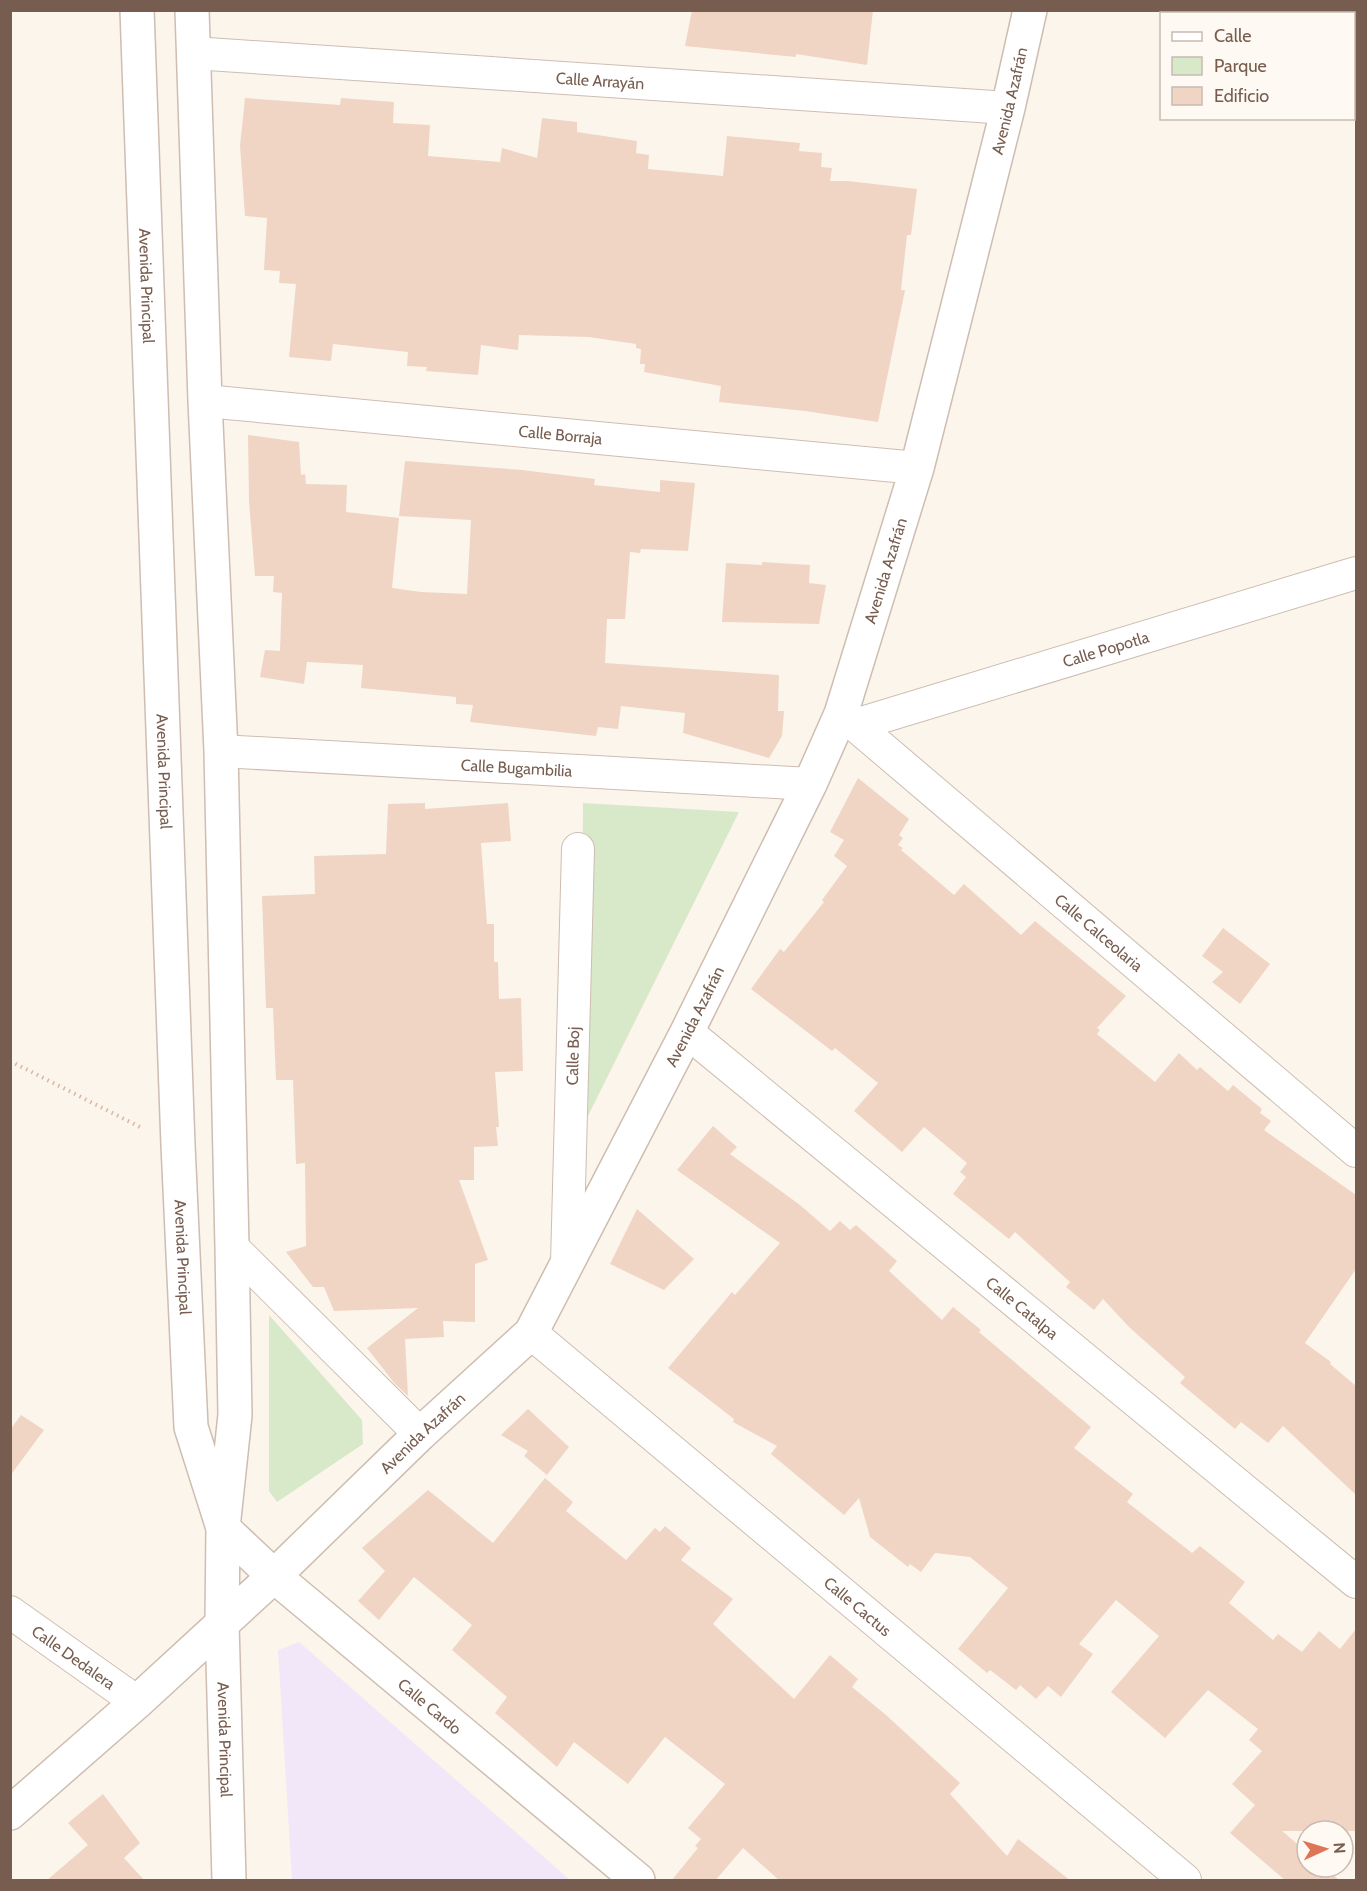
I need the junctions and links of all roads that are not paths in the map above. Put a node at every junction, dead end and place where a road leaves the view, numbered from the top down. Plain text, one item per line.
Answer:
1 (137, 10) edge
2 (192, 10) edge
3 (1030, 10) edge
4 (193, 53) junction
5 (1008, 108) junction
6 (206, 401) junction
7 (916, 468) junction
8 (1356, 573) edge
9 (848, 719) junction
10 (220, 751) junction
11 (810, 784) junction
12 (578, 849) dead end
13 (687, 1032) junction
14 (1356, 1151) edge
15 (232, 1247) junction
16 (567, 1263) junction
17 (531, 1333) junction
18 (420, 1434) junction
19 (223, 1528) junction
20 (274, 1576) junction
21 (1356, 1582) edge
22 (10, 1612) edge
23 (222, 1623) junction
24 (137, 1701) junction
25 (10, 1813) edge
26 (229, 1881) edge
27 (639, 1881) edge
28 (1185, 1881) edge

1 - 19 street, Avenida Principal
2 - 4 street, Avenida Principal
3 - 5 street, Avenida Azafrán
4 - 5 street, Calle Arrayán
4 - 6 street, Avenida Principal
5 - 7 street, Avenida Azafrán
6 - 7 street, Calle Borraja
6 - 10 street, Avenida Principal
7 - 9 street, Avenida Azafrán
8 - 9 street, Calle Popotla
9 - 11 street, Avenida Azafrán
9 - 14 street, Calle Calceolaria
10 - 11 street, Calle Bugambilia
10 - 15 street, Avenida Principal
11 - 13 street, Avenida Azafrán
12 - 16 street, Calle Boj
13 - 16 street, Avenida Azafrán
13 - 21 street, Calle Catalpa
15 - 18 street
15 - 19 street, Avenida Principal
16 - 17 street, Avenida Azafrán
17 - 18 street, Avenida Azafrán
17 - 28 street, Calle Cactus
18 - 20 street, Avenida Azafrán
19 - 20 street, Calle Cardo
19 - 23 street, Avenida Principal
20 - 23 street, Avenida Azafrán
20 - 27 street, Calle Cardo
22 - 24 street, Calle Dedalera
23 - 24 street, Avenida Azafrán
23 - 26 street, Avenida Principal
24 - 25 street, Avenida Azafrán

